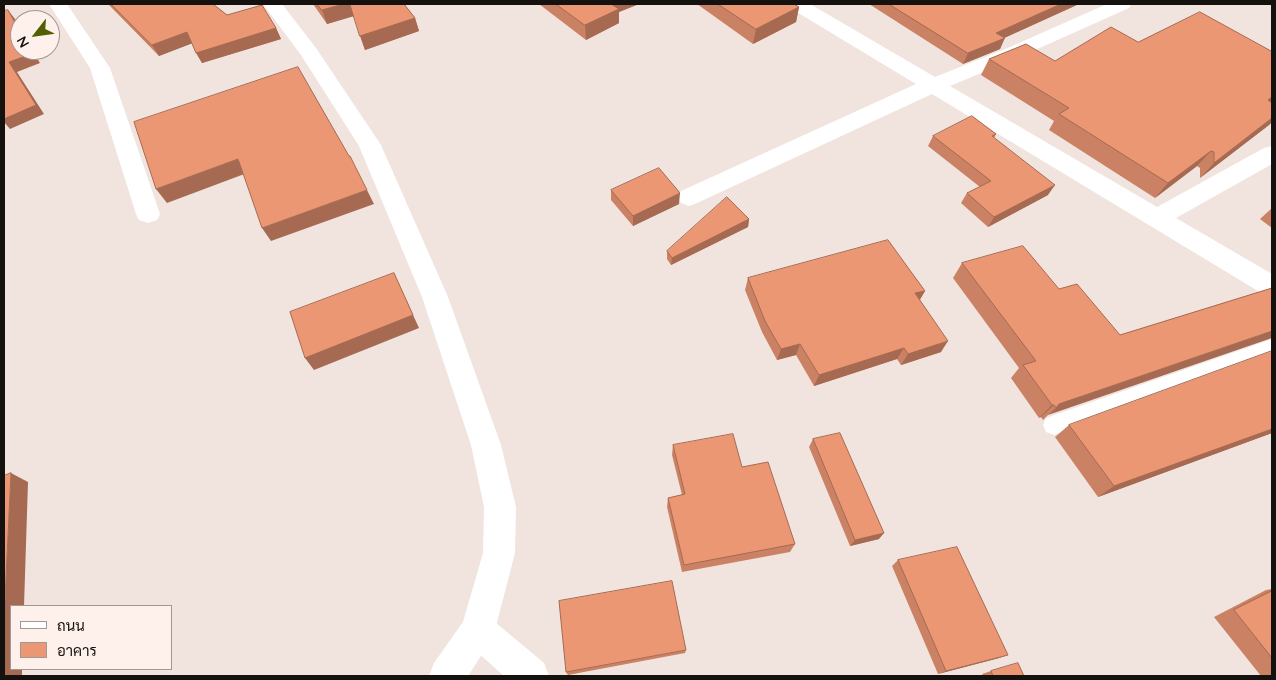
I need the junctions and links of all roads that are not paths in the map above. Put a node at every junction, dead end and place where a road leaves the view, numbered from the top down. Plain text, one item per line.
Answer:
1 (58, 4) edge
2 (272, 4) edge
3 (797, 4) edge
4 (1122, 4) edge
5 (933, 85) junction
6 (1272, 154) edge
7 (689, 198) dead end
8 (148, 214) dead end
9 (1157, 218) junction
10 (1272, 287) edge
11 (1272, 348) edge
12 (1054, 425) edge
13 (478, 630) junction
14 (447, 676) edge
15 (532, 676) edge

1 - 8 street
2 - 13 street
3 - 5 street
4 - 5 street
5 - 7 street
5 - 9 street
6 - 9 street
9 - 10 street
11 - 12 lane
13 - 14 street
13 - 15 street

